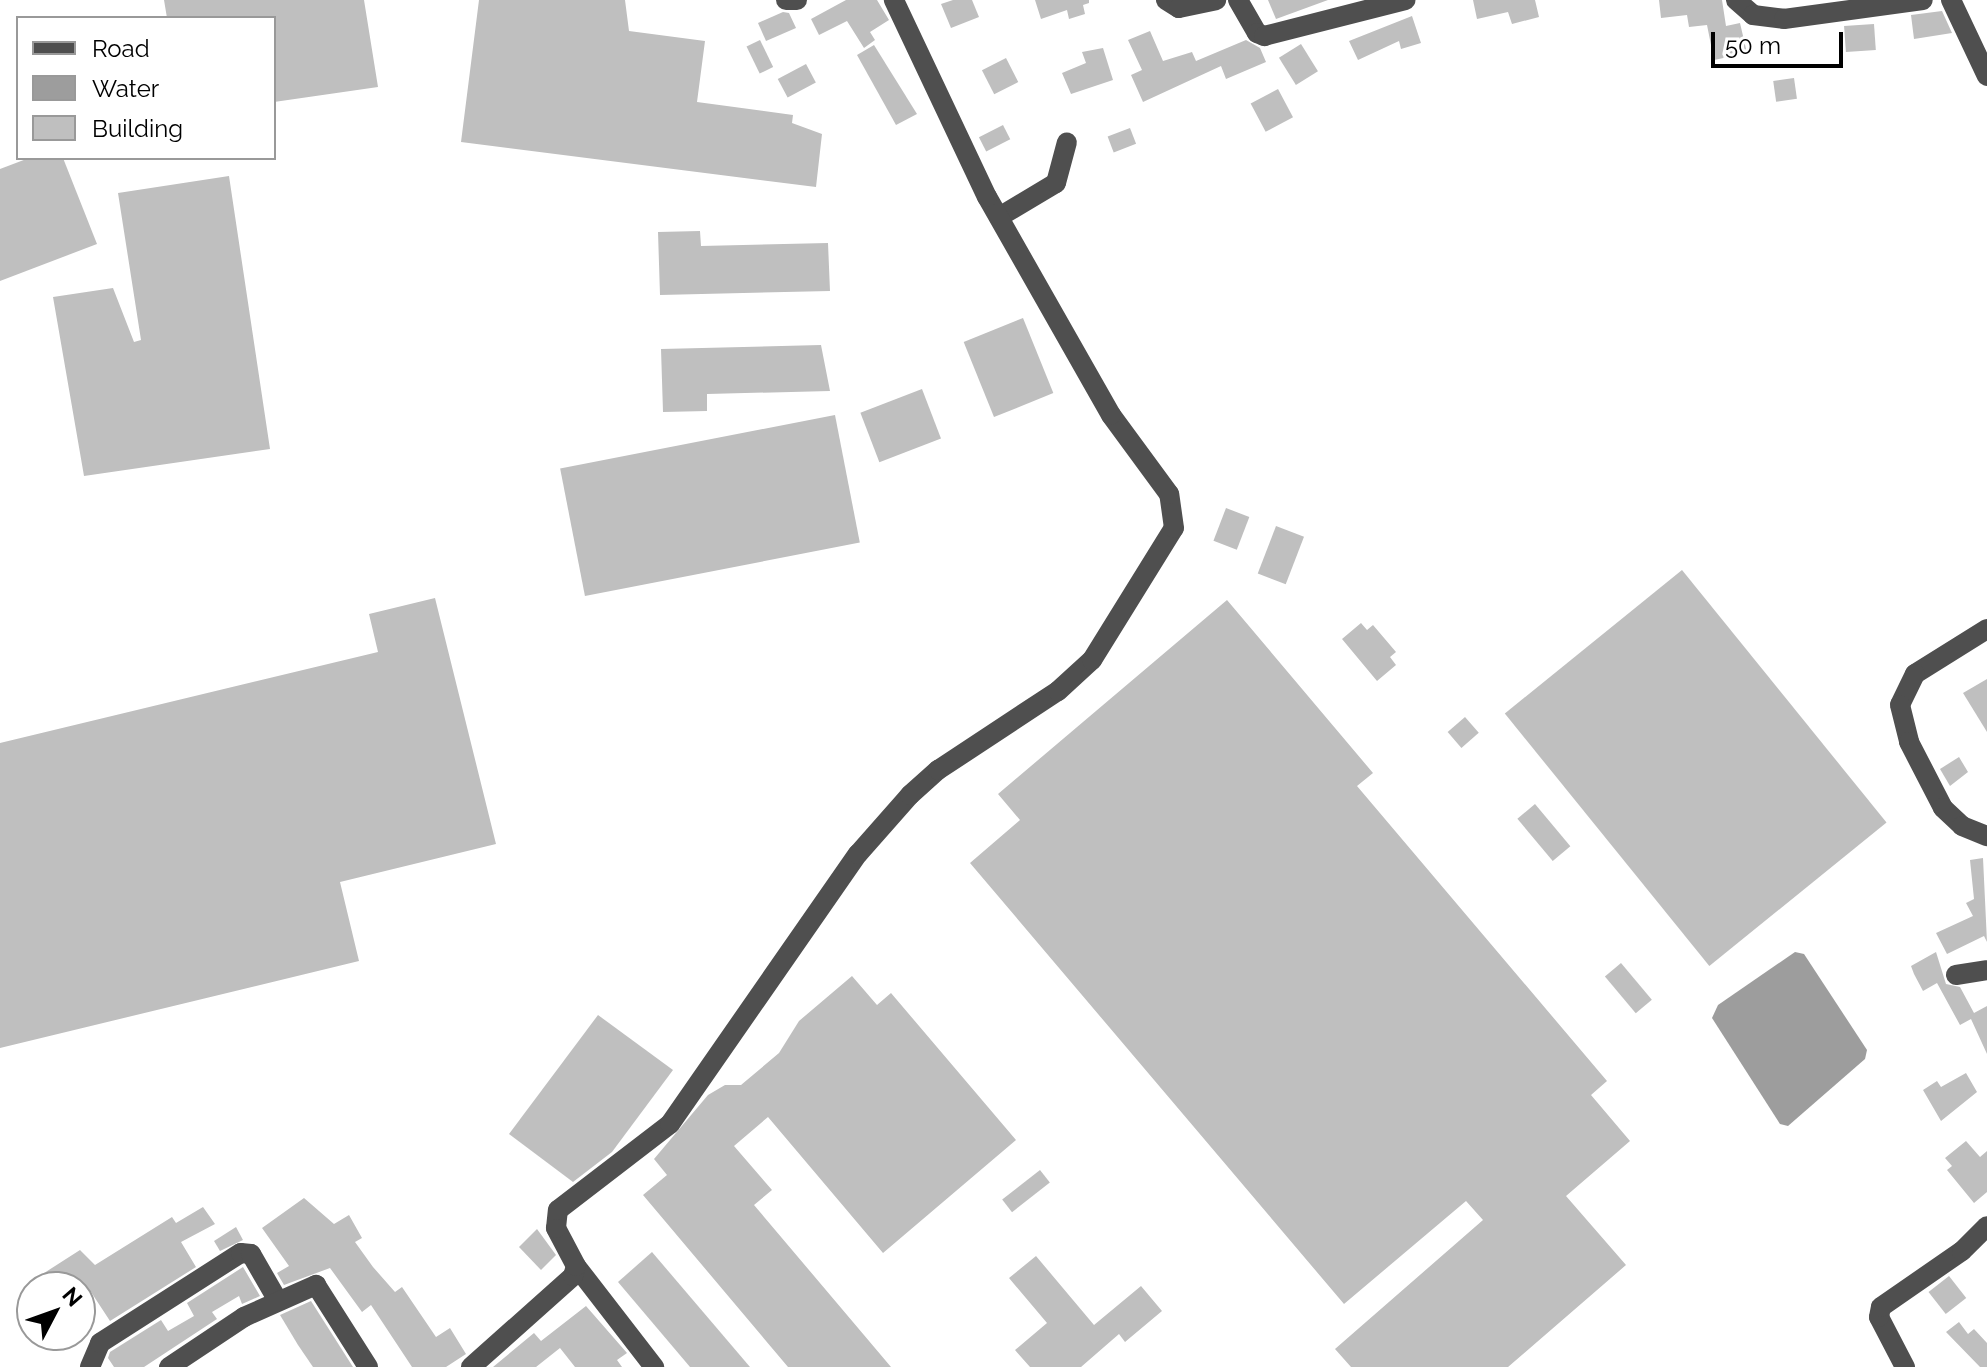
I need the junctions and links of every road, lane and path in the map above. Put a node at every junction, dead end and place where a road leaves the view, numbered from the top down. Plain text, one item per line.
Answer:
1 (786, 0) edge
2 (797, 0) edge
3 (894, 0) edge
4 (1166, 0) edge
5 (1216, 0) edge
6 (1238, 0) edge
7 (1405, 0) edge
8 (1736, 0) edge
9 (1923, 0) edge
10 (1951, 0) edge
11 (1987, 76) edge
12 (1067, 142) dead end
13 (999, 217) junction
14 (1987, 629) edge
15 (1987, 836) edge
16 (1987, 970) edge
17 (1956, 975) dead end
18 (1987, 1226) edge
19 (576, 1266) junction
20 (278, 1301) junction
21 (90, 1367) edge
22 (169, 1367) edge
23 (368, 1367) edge
24 (471, 1367) edge
25 (654, 1367) edge
26 (1905, 1367) edge

1 - 2 street
3 - 13 street
4 - 5 street
6 - 7 street
8 - 9 street
10 - 11 street
12 - 13 street
13 - 19 street
14 - 15 street
16 - 17 street
18 - 26 street
19 - 24 street
19 - 25 street
20 - 21 street
20 - 22 street
20 - 23 street

